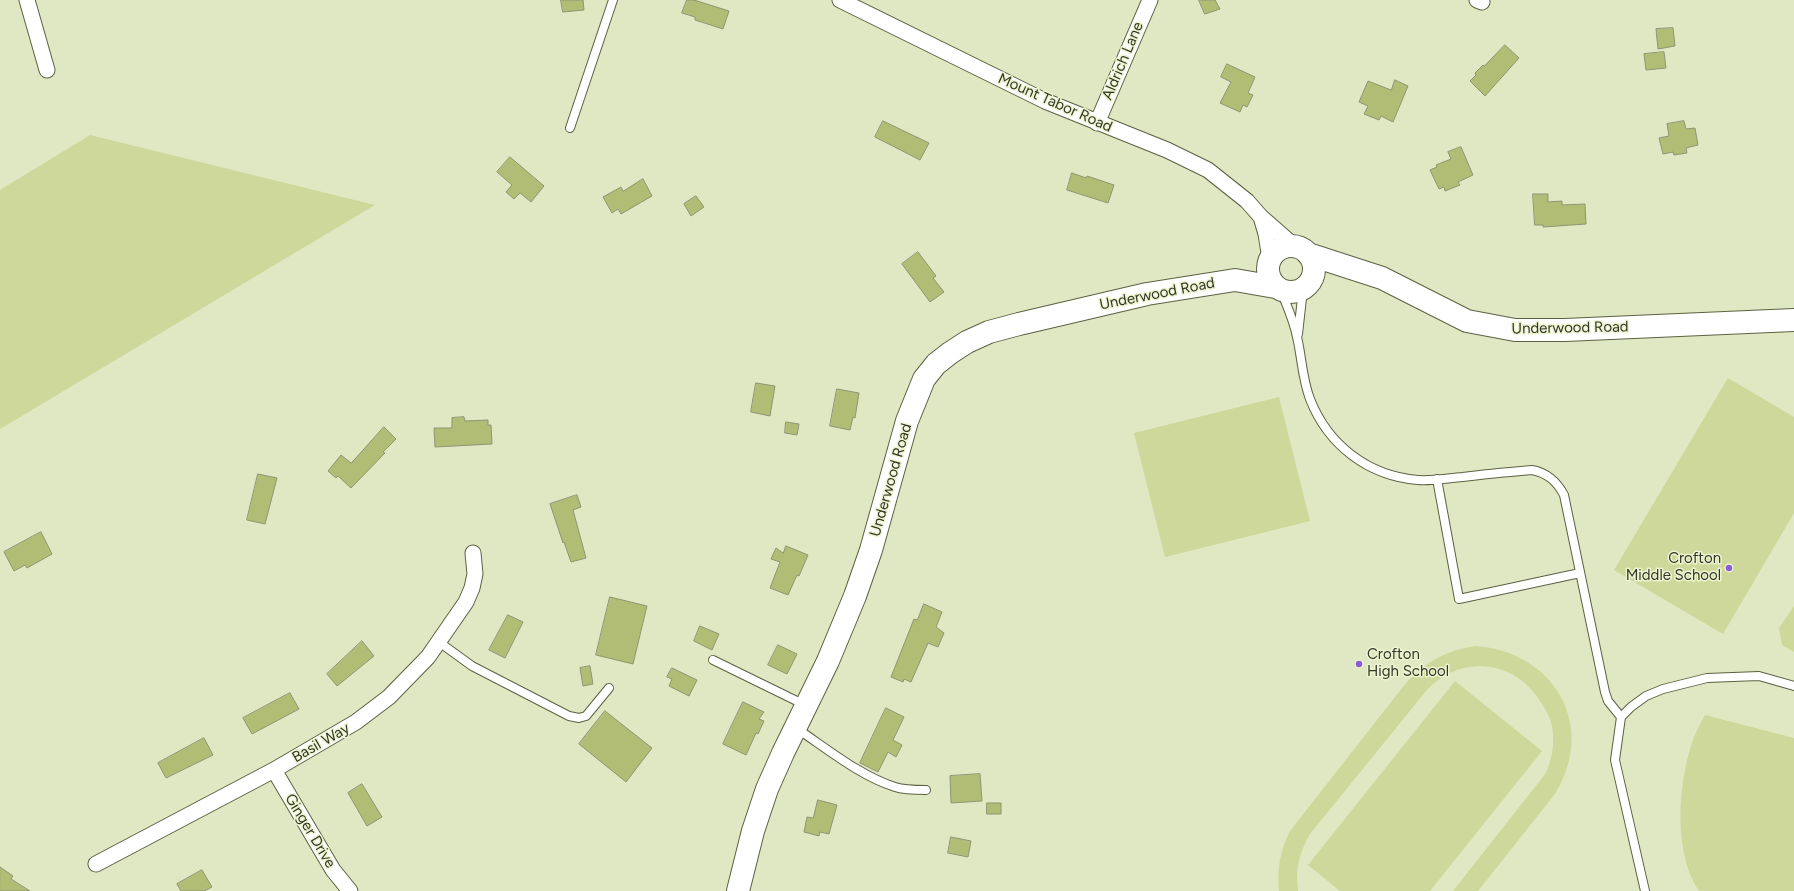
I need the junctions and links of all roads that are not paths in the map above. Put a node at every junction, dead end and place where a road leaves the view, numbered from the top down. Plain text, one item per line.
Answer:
1 (27, 0) edge
2 (613, 0) edge
3 (840, 0) edge
4 (1150, 0) edge
5 (47, 70) dead end
6 (1097, 123) junction
7 (570, 128) dead end
8 (1261, 217) junction
9 (1301, 250) junction
10 (1269, 260) junction
11 (1358, 270) junction
12 (1235, 280) junction
13 (1306, 286) junction
14 (1278, 289) junction
15 (1794, 320) edge
16 (1297, 336) junction
17 (1437, 479) junction
18 (473, 553) dead end
19 (1580, 573) junction
20 (439, 642) junction
21 (713, 660) dead end
22 (1794, 686) edge
23 (609, 688) dead end
24 (806, 706) junction
25 (1621, 717) junction
26 (795, 727) junction
27 (274, 770) junction
28 (926, 790) dead end
29 (96, 864) dead end
30 (350, 891) edge
31 (738, 891) edge
32 (1645, 891) edge

1 - 5 street
2 - 7 lane
3 - 6 street, Mount Tabor Road
4 - 6 street, Aldrich Lane
6 - 8 street, Mount Tabor Road
8 - 9 street, Mount Tabor Road
8 - 10 street, Mount Tabor Road
9 - 10 street
9 - 11 street, Underwood Road
9 - 13 street
10 - 12 street, Underwood Road
10 - 14 street
11 - 13 street
11 - 15 street, Underwood Road
12 - 14 street, Underwood Road
12 - 24 street, Underwood Road
13 - 14 street
13 - 16 lane
14 - 16 lane
16 - 17 lane
17 - 19 lane
17 - 19 lane
18 - 20 street, Basil Way
19 - 25 lane
20 - 23 lane
20 - 27 street, Basil Way
21 - 24 lane
22 - 25 lane
24 - 26 street, Underwood Road
25 - 32 lane
26 - 28 lane
26 - 31 street, Underwood Road
27 - 29 street, Basil Way
27 - 30 street, Ginger Drive

